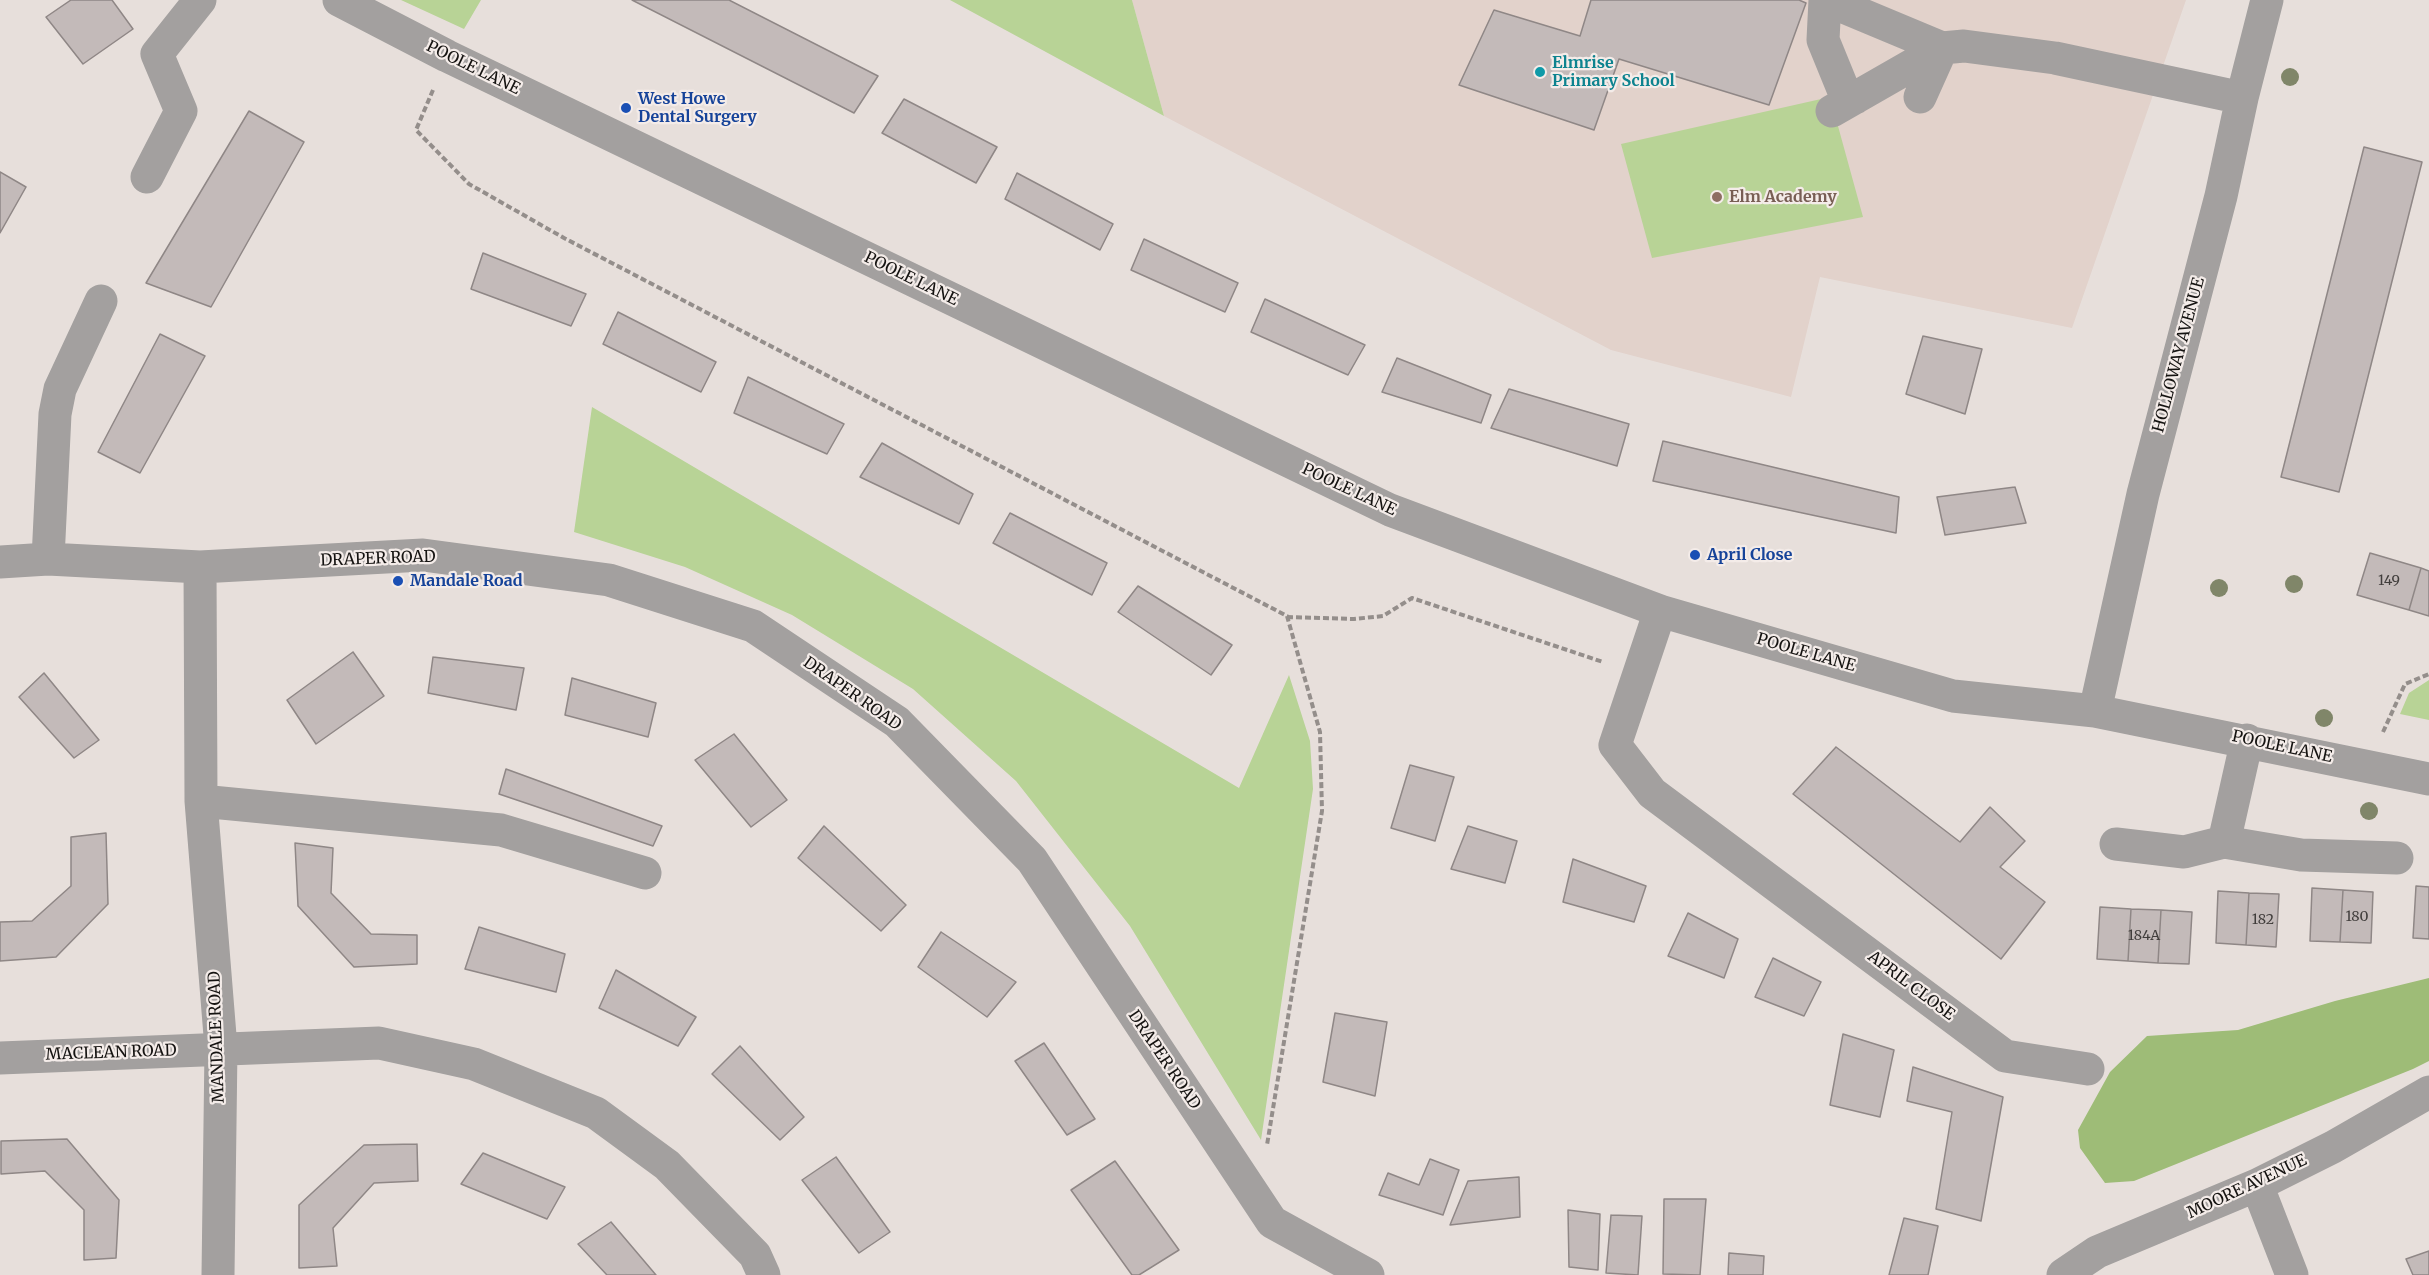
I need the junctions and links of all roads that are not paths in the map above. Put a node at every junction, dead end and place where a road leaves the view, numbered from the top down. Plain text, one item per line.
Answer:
1 (200, 0) edge
2 (339, 0) edge
3 (1826, 0) edge
4 (2267, 0) edge
5 (1942, 48) junction
6 (1920, 97) dead end
7 (2242, 98) junction
8 (147, 177) dead end
9 (101, 301) dead end
10 (48, 559) junction
11 (0, 562) edge
12 (200, 567) junction
13 (1660, 612) junction
14 (2095, 711) junction
15 (2247, 740) junction
16 (2429, 779) edge
17 (201, 801) junction
18 (2224, 842) junction
19 (2116, 844) dead end
20 (2397, 858) dead end
21 (645, 873) dead end
22 (221, 1048) junction
23 (0, 1058) edge
24 (2088, 1069) dead end
25 (2429, 1092) edge
26 (2257, 1185) junction
27 (218, 1275) edge
28 (764, 1275) edge
29 (1368, 1275) edge
30 (2063, 1275) edge
31 (2292, 1275) edge

1 - 8 street
2 - 13 street, POOLE LANE
3 - 5 street
3 - 5 street
4 - 7 street, HOLLOWAY AVENUE
5 - 6 street
5 - 7 street
7 - 14 street, HOLLOWAY AVENUE
9 - 10 street
10 - 11 street
10 - 12 street
12 - 17 street, MANDALE ROAD
12 - 29 street, DRAPER ROAD
13 - 14 street, POOLE LANE
13 - 24 street, APRIL CLOSE
14 - 15 street, POOLE LANE
15 - 16 street, POOLE LANE
15 - 18 street
17 - 21 street
17 - 22 street, MANDALE ROAD
18 - 19 street
18 - 20 street
22 - 23 street, MACLEAN ROAD
22 - 27 street, MANDALE ROAD
22 - 28 street, MACLEAN ROAD
25 - 26 street, MOORE AVENUE
26 - 30 street, MOORE AVENUE
26 - 31 street

